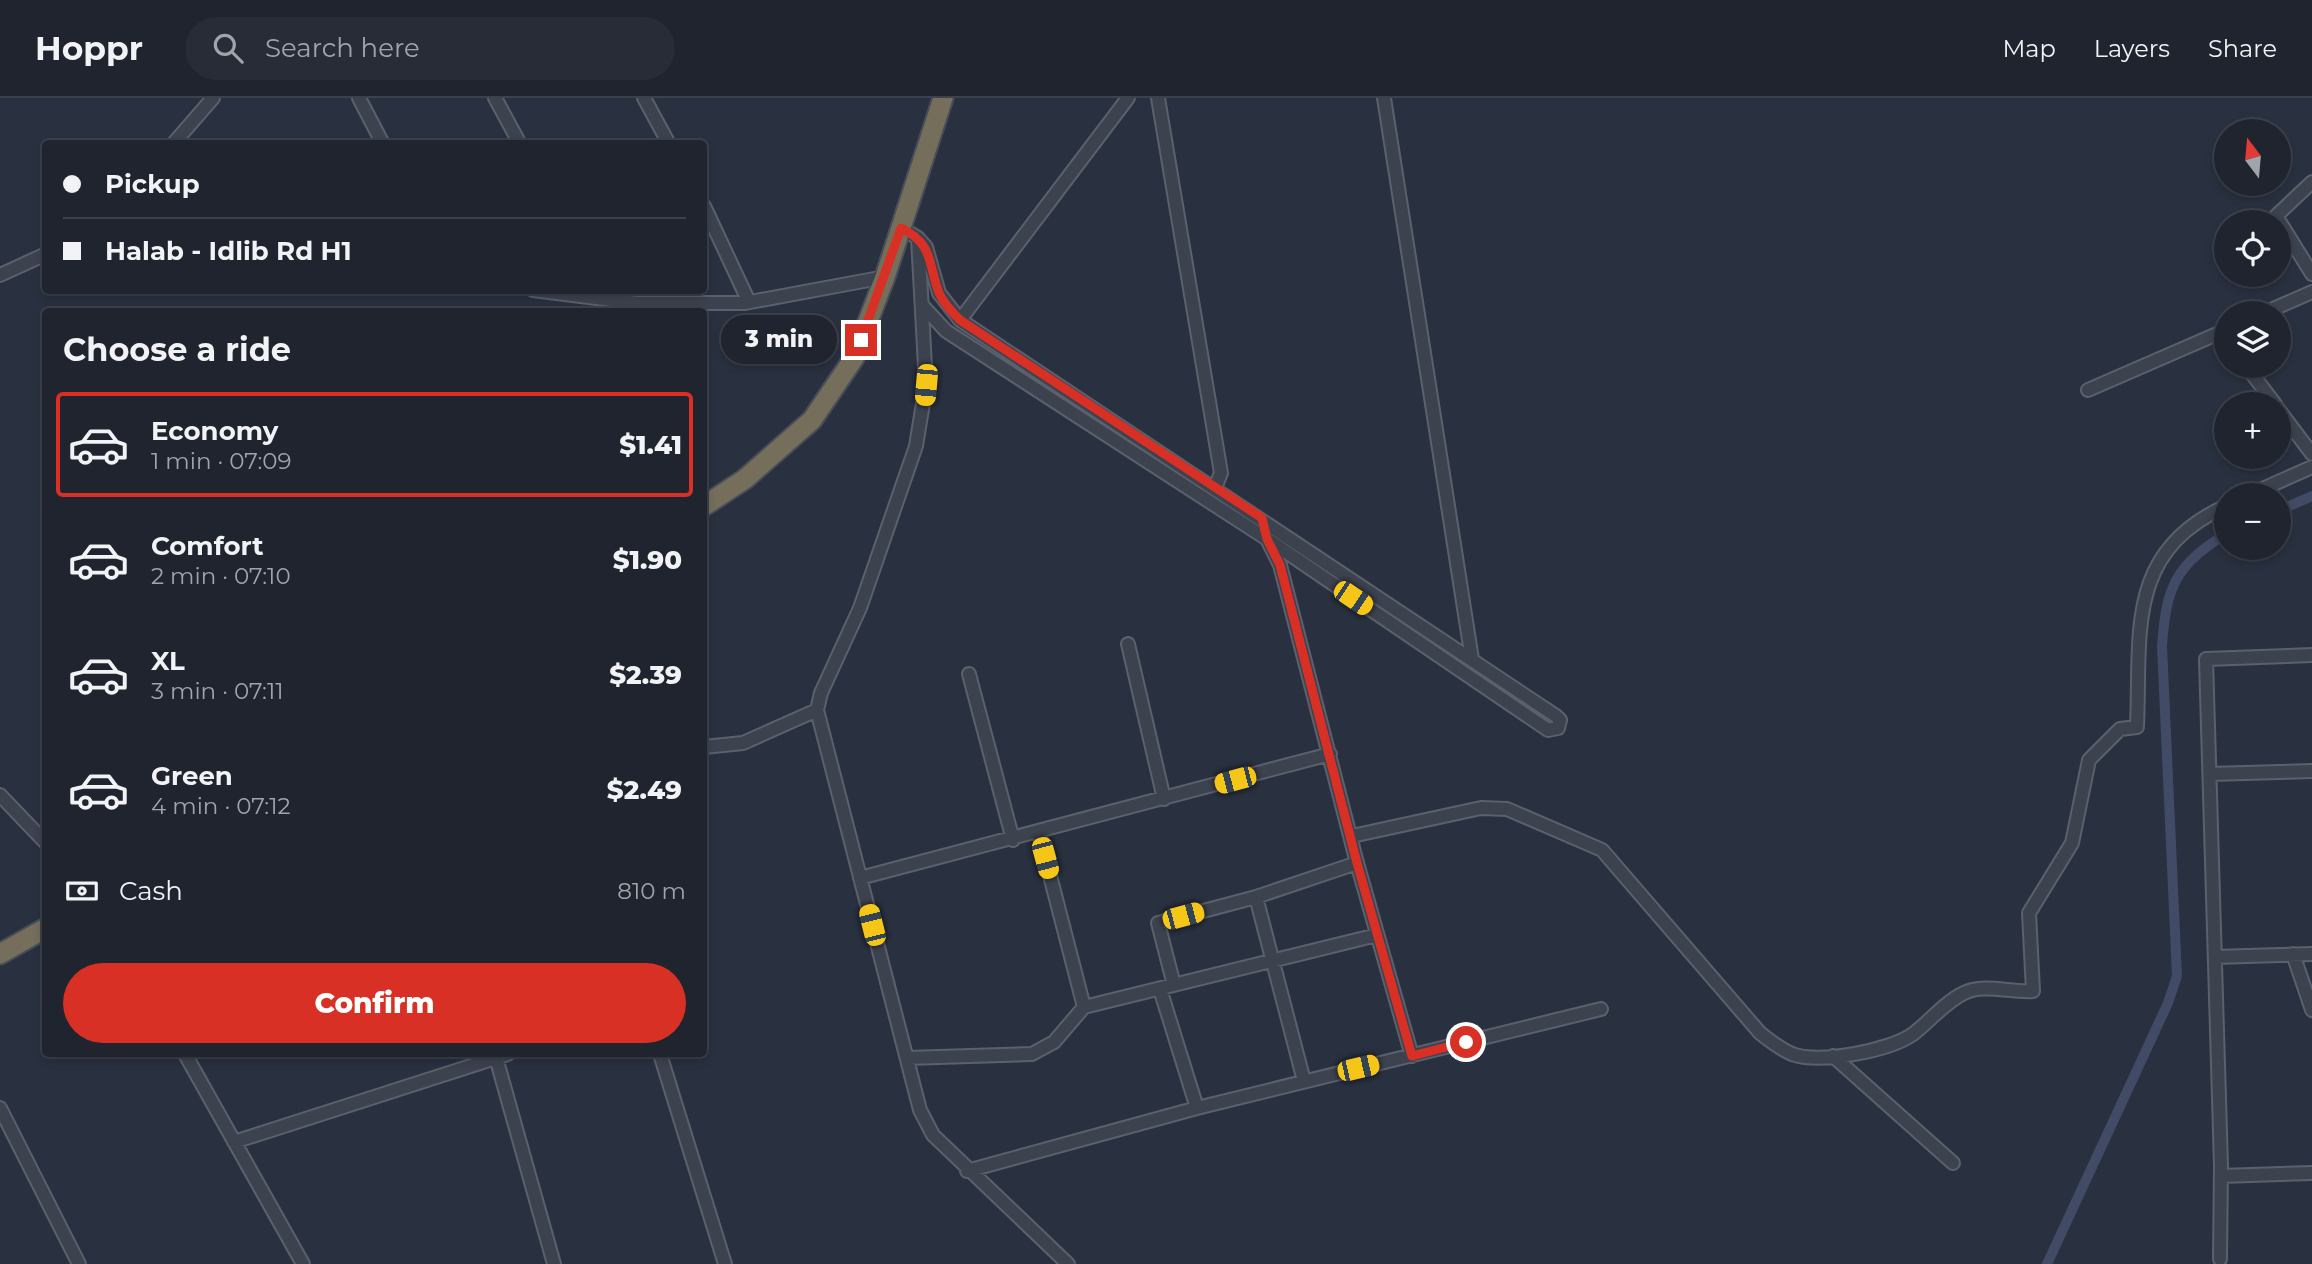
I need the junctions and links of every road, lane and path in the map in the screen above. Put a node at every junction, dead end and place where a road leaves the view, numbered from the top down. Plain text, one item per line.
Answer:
1 (213, 98) edge
2 (359, 98) edge
3 (495, 98) edge
4 (644, 98) edge
5 (943, 98) edge
6 (1128, 98) edge
7 (1158, 98) edge
8 (1384, 98) edge
9 (176, 140) edge
10 (381, 140) edge
11 (518, 140) edge
12 (667, 140) edge
13 (2312, 182) edge
14 (707, 212) edge
15 (910, 233) junction
16 (42, 256) edge
17 (2312, 274) edge
18 (0, 275) edge
19 (885, 277) junction
20 (2312, 292) edge
21 (605, 295) edge
22 (2291, 301) edge
23 (749, 302) junction
24 (922, 305) junction
25 (960, 320) junction
26 (2214, 338) edge
27 (2255, 378) edge
28 (2088, 390) dead end
29 (2266, 392) edge
30 (2291, 426) edge
31 (2312, 454) edge
32 (2312, 467) edge
33 (2276, 483) edge
34 (1216, 488) junction
35 (707, 504) edge
36 (2214, 512) edge
37 (1262, 518) junction
38 (1267, 539) junction
39 (1128, 644) dead end
40 (2312, 655) edge
41 (1472, 659) junction
42 (969, 674) dead end
43 (817, 710) junction
44 (707, 747) edge
45 (1330, 754) junction
46 (2312, 771) edge
47 (2210, 774) junction
48 (0, 795) edge
49 (1164, 799) junction
50 (1039, 833) junction
51 (1352, 836) junction
52 (42, 839) edge
53 (1013, 839) junction
54 (1357, 863) junction
55 (860, 878) junction
56 (1256, 897) junction
57 (42, 930) edge
58 (1377, 935) junction
59 (0, 954) edge
60 (2293, 954) junction
61 (2312, 954) edge
62 (2215, 957) junction
63 (1273, 961) junction
64 (1174, 985) junction
65 (1160, 989) junction
66 (1084, 1007) junction
67 (1601, 1009) dead end
68 (2312, 1010) edge
69 (1412, 1056) junction
70 (1833, 1056) junction
71 (187, 1057) edge
72 (493, 1057) edge
73 (500, 1057) edge
74 (661, 1057) edge
75 (907, 1058) junction
76 (1304, 1081) junction
77 (0, 1108) edge
78 (1196, 1108) junction
79 (234, 1142) junction
80 (1953, 1163) dead end
81 (967, 1171) junction
82 (2312, 1173) edge
83 (2221, 1176) junction
84 (2220, 1259) dead end
85 (79, 1264) edge
86 (303, 1264) edge
87 (554, 1264) edge
88 (725, 1264) edge
89 (1068, 1264) edge

1 - 9 street
2 - 10 street
3 - 11 street
4 - 12 street
5 - 15 highway
6 - 25 street
7 - 34 street
8 - 41 street
13 - 17 street
14 - 23 street
15 - 19 highway
15 - 24 street
15 - 25 street
16 - 18 street
19 - 23 street
19 - 35 highway
20 - 22 street
21 - 23 street
24 - 38 street
24 - 43 street
25 - 34 street
26 - 28 street
27 - 29 street
30 - 31 street
32 - 33 street
34 - 37 street
36 - 70 street
37 - 38 street
37 - 41 street
38 - 41 street
38 - 45 street
39 - 49 street
40 - 47 street
42 - 53 street
43 - 44 street
43 - 55 street
45 - 49 street
45 - 51 street
46 - 47 street
47 - 62 street
48 - 52 street
49 - 50 street
50 - 53 street
50 - 66 street
51 - 54 street
51 - 70 street
53 - 55 street
54 - 56 street
54 - 58 street
55 - 75 street
56 - 63 street
56 - 64 street
57 - 59 highway
58 - 63 street
58 - 69 street
60 - 61 street
60 - 62 street
60 - 68 street
62 - 83 street
63 - 64 street
63 - 76 street
64 - 65 street
65 - 66 street
65 - 78 street
66 - 75 street
67 - 69 street
69 - 76 street
70 - 80 street
71 - 79 street
72 - 79 street
73 - 87 street
74 - 88 street
75 - 81 street
76 - 78 street
77 - 85 street
78 - 81 street
79 - 86 street
81 - 89 street
82 - 83 street
83 - 84 street

